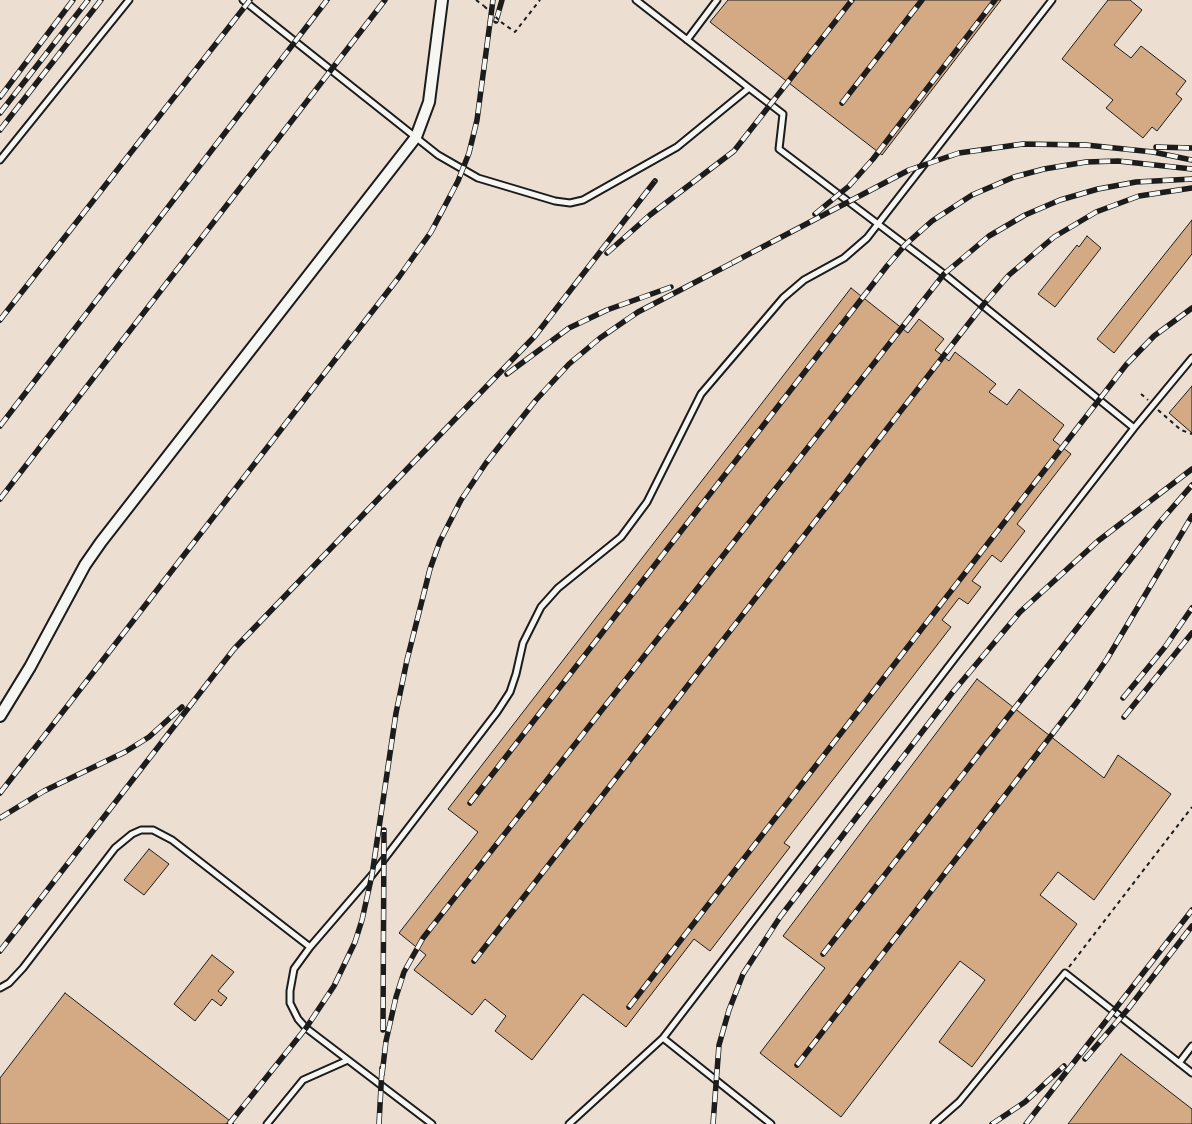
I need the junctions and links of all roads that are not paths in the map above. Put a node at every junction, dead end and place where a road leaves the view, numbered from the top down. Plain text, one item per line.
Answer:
1 (129, 0) edge
2 (242, 0) edge
3 (442, 0) edge
4 (636, 0) edge
5 (716, 0) edge
6 (1052, 0) edge
7 (687, 40) junction
8 (749, 88) junction
9 (416, 137) junction
10 (0, 160) edge
11 (878, 225) junction
12 (1192, 358) edge
13 (1134, 428) junction
14 (0, 716) edge
15 (310, 947) junction
16 (0, 988) edge
17 (663, 1038) junction
18 (1192, 1046) edge
19 (348, 1060) junction
20 (1179, 1063) junction
21 (1192, 1073) edge
22 (267, 1124) edge
23 (432, 1124) edge
24 (569, 1124) edge
25 (771, 1124) edge
26 (934, 1124) edge

1 - 10 lane
2 - 9 lane
3 - 9 street
4 - 7 lane
5 - 7 lane
6 - 11 lane
7 - 8 lane
8 - 9 lane
8 - 11 lane
9 - 14 street
11 - 13 lane
11 - 15 lane
12 - 13 lane
13 - 17 lane
15 - 16 lane
15 - 19 lane
17 - 24 lane
17 - 25 lane
18 - 20 lane
19 - 22 lane
19 - 23 lane
20 - 21 lane
20 - 26 lane

